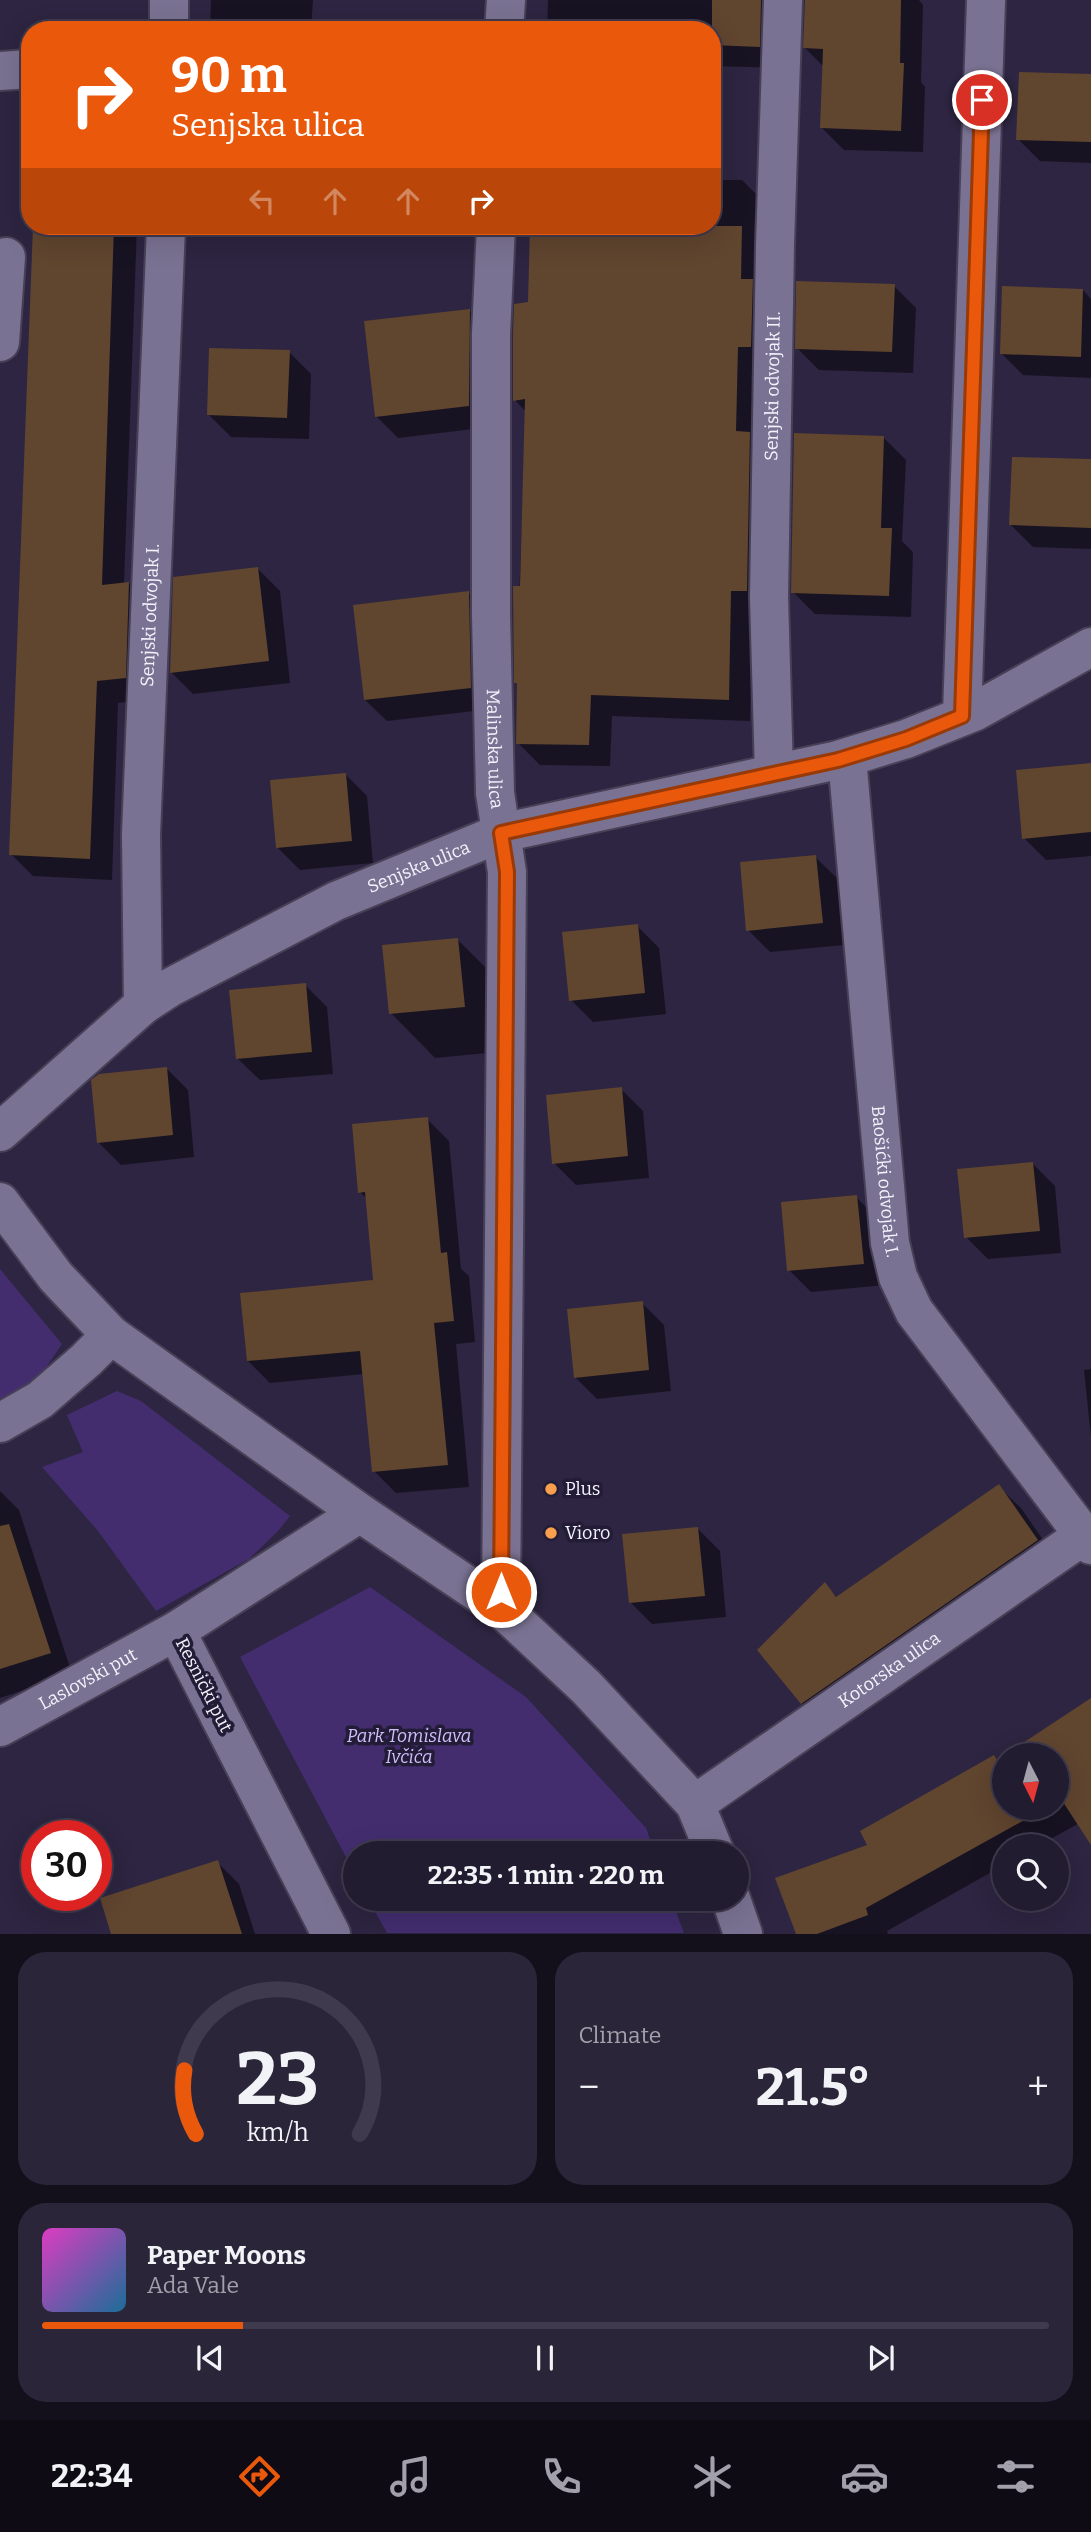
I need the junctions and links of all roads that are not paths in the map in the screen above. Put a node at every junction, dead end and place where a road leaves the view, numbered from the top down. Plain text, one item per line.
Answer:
1 (169, 0) edge
2 (506, 0) edge
3 (783, 0) edge
4 (986, 0) edge
5 (169, 21) edge
6 (505, 21) edge
7 (21, 70) edge
8 (0, 71) edge
9 (166, 235) edge
10 (496, 235) edge
11 (6, 257) dead end
12 (0, 342) edge
13 (1091, 647) edge
14 (962, 716) junction
15 (847, 758) junction
16 (774, 773) junction
17 (501, 833) junction
18 (143, 1005) junction
19 (0, 1132) edge
20 (0, 1202) edge
21 (111, 1335) junction
22 (0, 1423) edge
23 (360, 1513) junction
24 (1087, 1540) edge
25 (501, 1608) junction
26 (176, 1631) junction
27 (0, 1727) edge
28 (695, 1804) junction
29 (710, 1841) edge
30 (735, 1911) edge
31 (331, 1934) edge
32 (743, 1934) edge

1 - 5 street
2 - 6 street
3 - 16 street, Senjski odvojak II.
4 - 14 street
7 - 8 street
9 - 18 street, Senjski odvojak I.
10 - 17 street, Malinska ulica
11 - 12 street
13 - 14 street, Senjska ulica
14 - 15 street, Senjska ulica
15 - 16 street, Senjska ulica
15 - 24 street, Baošićki odvojak I.
16 - 17 street, Senjska ulica
17 - 18 street, Senjska ulica
17 - 25 street, Malinska ulica
18 - 19 street, Senjska ulica
20 - 21 street
21 - 22 street
21 - 23 street
23 - 25 street
23 - 26 street, Resnički put
24 - 28 street, Kotorska ulica
25 - 28 street
26 - 27 street, Laslovski put
26 - 31 street, Resnički put
28 - 29 street
30 - 32 street

